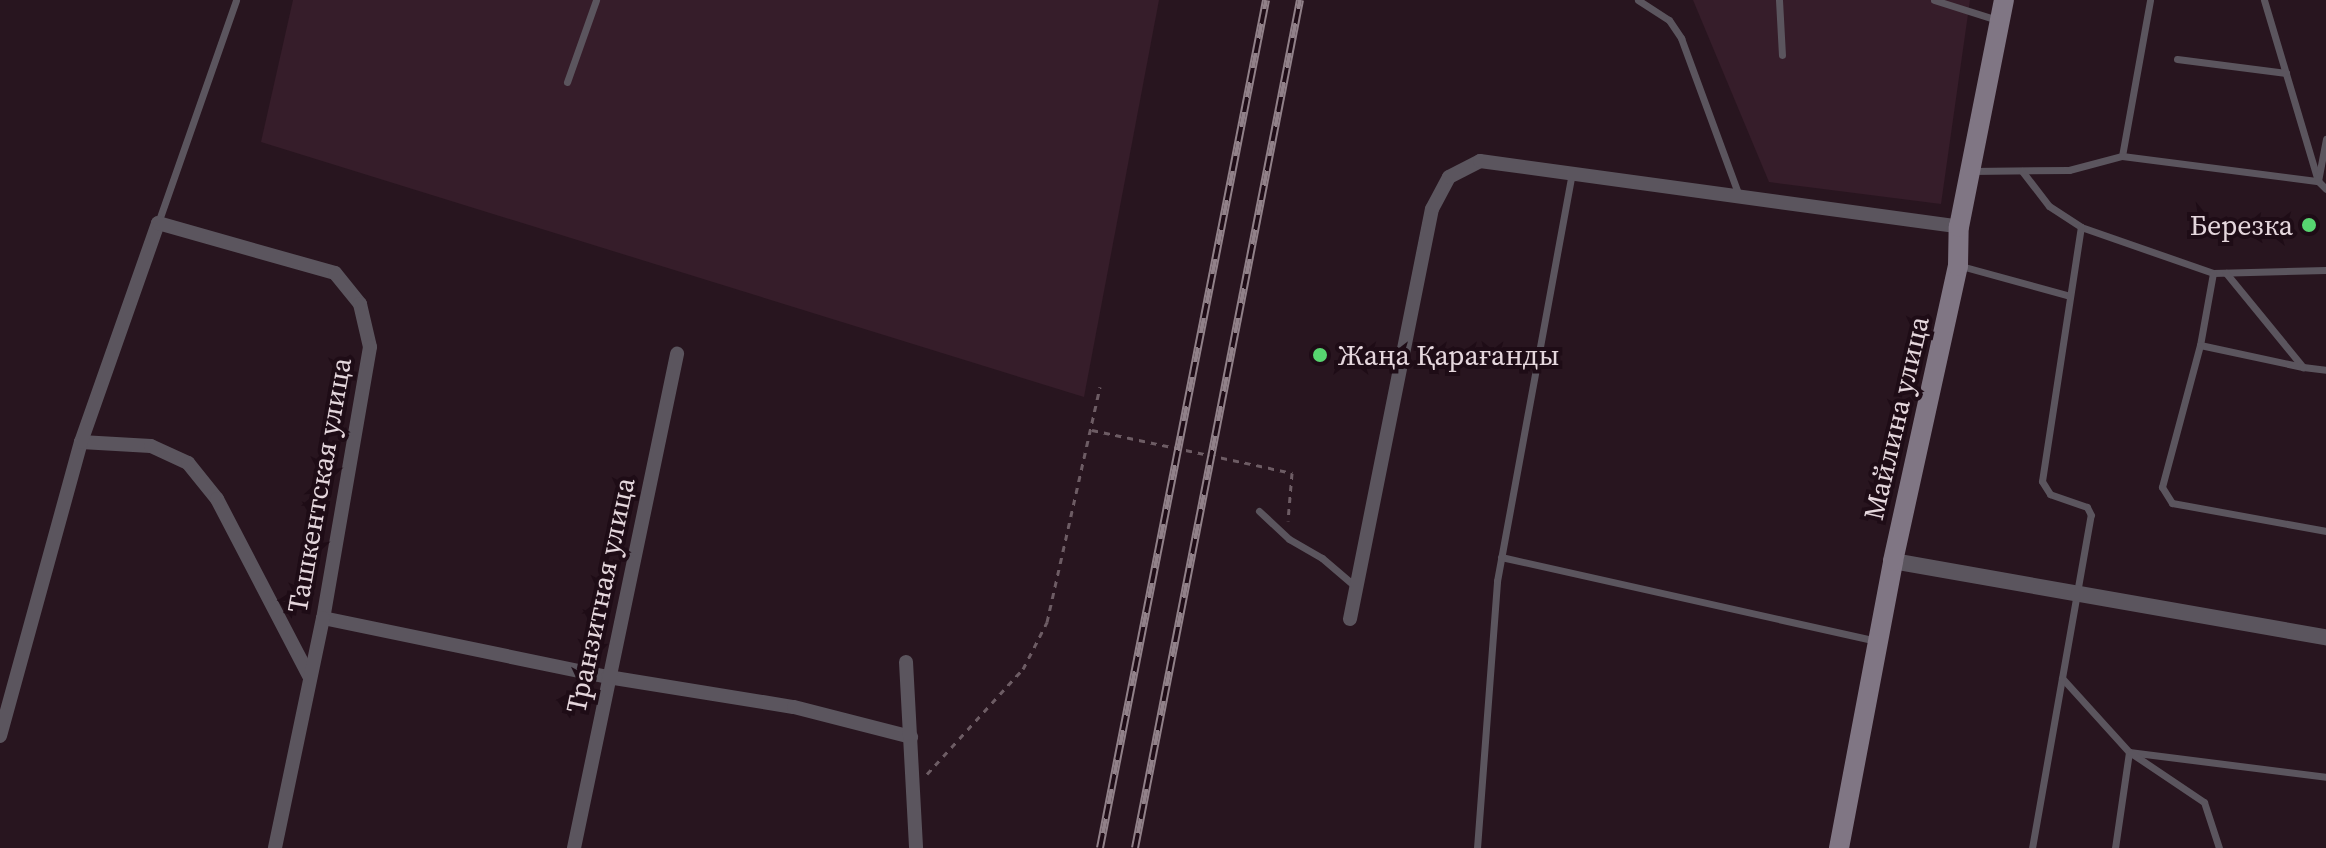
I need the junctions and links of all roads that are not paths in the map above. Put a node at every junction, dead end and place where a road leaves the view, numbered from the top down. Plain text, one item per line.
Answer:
1 (236, 0) edge
2 (596, 0) edge
3 (1638, 0) edge
4 (1779, 0) edge
5 (1934, 0) edge
6 (2150, 0) edge
7 (2264, 0) edge
8 (2002, 10) edge
9 (1782, 55) dead end
10 (2177, 59) dead end
11 (2286, 73) junction
12 (567, 82) dead end
13 (2326, 139) edge
14 (2122, 156) junction
15 (1971, 171) junction
16 (2022, 171) junction
17 (1573, 172) junction
18 (2318, 181) junction
19 (2326, 189) edge
20 (1739, 196) junction
21 (158, 223) junction
22 (1959, 227) junction
23 (2081, 227) junction
24 (1958, 266) junction
25 (2326, 270) edge
26 (2213, 273) junction
27 (2226, 273) junction
28 (2066, 295) junction
29 (2200, 345) junction
30 (677, 354) dead end
31 (2303, 367) junction
32 (2326, 370) edge
33 (81, 442) junction
34 (1259, 511) dead end
35 (2326, 531) edge
36 (1501, 557) junction
37 (1893, 561) junction
38 (1356, 587) junction
39 (2081, 596) junction
40 (323, 618) junction
41 (1350, 619) dead end
42 (2326, 637) edge
43 (1878, 641) junction
44 (906, 662) dead end
45 (309, 676) junction
46 (608, 677) junction
47 (2062, 678) junction
48 (0, 736) edge
49 (911, 737) junction
50 (2129, 752) junction
51 (2326, 777) edge
52 (275, 848) edge
53 (574, 848) edge
54 (916, 848) edge
55 (1477, 848) edge
56 (1839, 848) edge
57 (2032, 848) edge
58 (2115, 848) edge
59 (2219, 848) edge

1 - 21 lane
2 - 12 lane
3 - 20 lane
4 - 9 lane
5 - 8 lane
6 - 14 lane
7 - 11 lane
8 - 15 main road, Майлина улица
10 - 11 lane
11 - 18 lane
13 - 18 lane
14 - 16 lane
14 - 18 lane
15 - 16 lane
15 - 22 main road, Майлина улица
16 - 23 lane
17 - 20 street
17 - 36 lane
17 - 38 street
18 - 19 lane
20 - 22 street
21 - 33 street
21 - 40 street, Ташкентская улица
22 - 24 main road, Майлина улица
23 - 26 lane
23 - 28 lane
24 - 28 lane
24 - 37 main road, Майлина улица
25 - 27 lane
26 - 27 lane
26 - 29 lane
27 - 31 lane
28 - 39 lane
29 - 31 lane
29 - 35 lane
30 - 46 street, Транзитная улица
31 - 32 lane
33 - 45 street
33 - 48 street
34 - 38 lane
36 - 43 lane
36 - 55 lane
37 - 39 street
37 - 43 main road, Майлина улица
38 - 41 street
39 - 42 street
39 - 47 lane
40 - 45 street, Ташкентская улица
40 - 46 street
43 - 56 main road, Майлина улица
44 - 49 street
45 - 52 street, Ташкентская улица
46 - 49 street
46 - 53 street, Транзитная улица
47 - 50 lane
47 - 57 lane
49 - 54 street
50 - 51 lane
50 - 58 lane
50 - 59 lane

